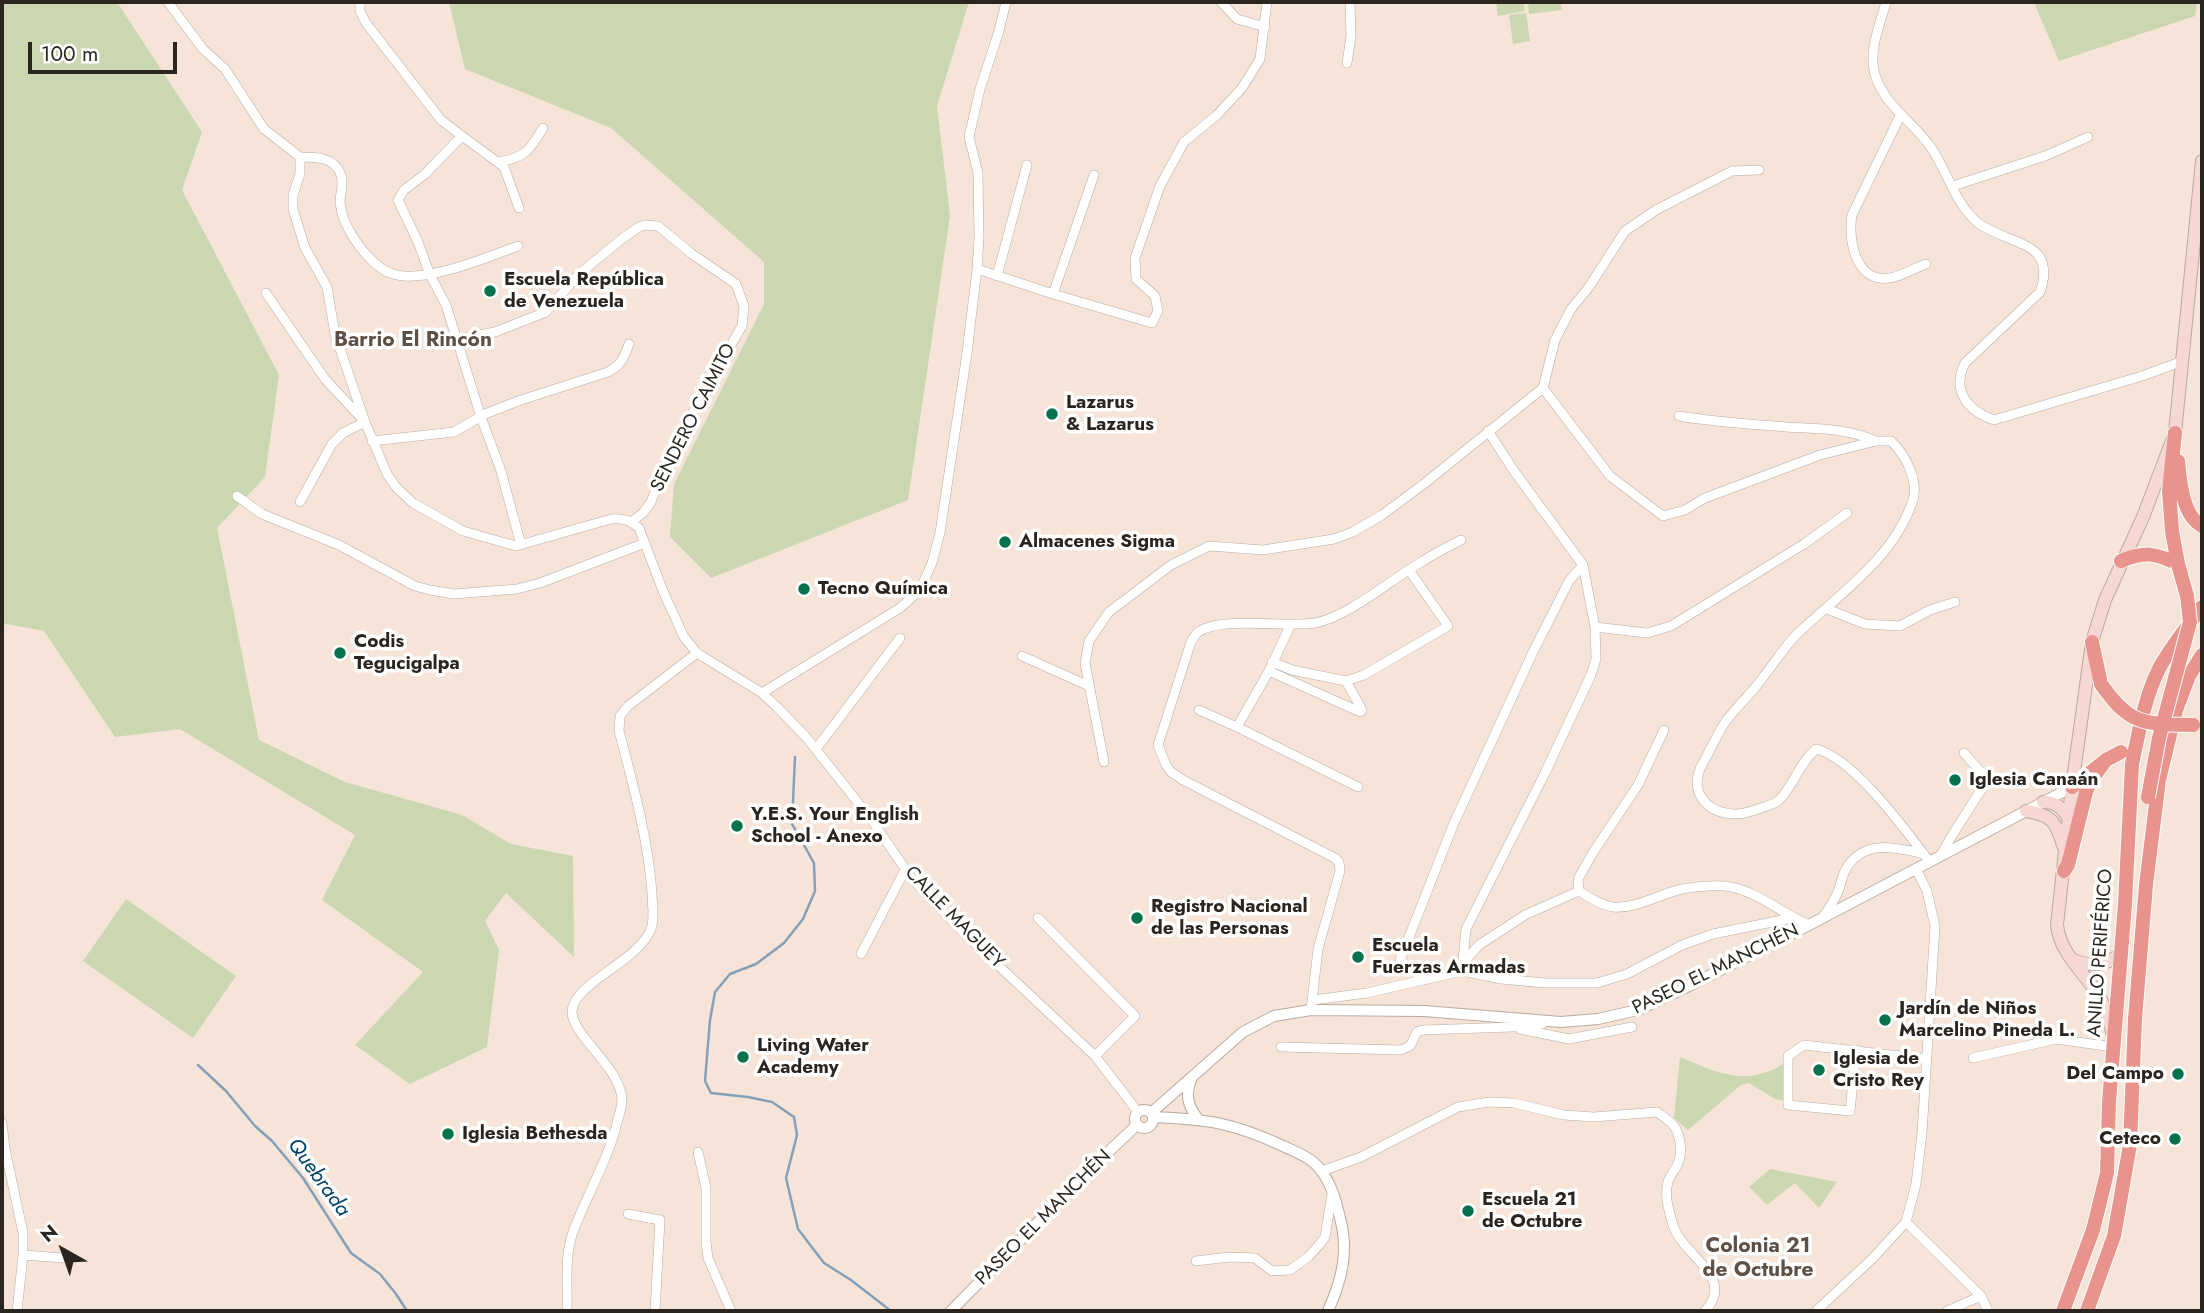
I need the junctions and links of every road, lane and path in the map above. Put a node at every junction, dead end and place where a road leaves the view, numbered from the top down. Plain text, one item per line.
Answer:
1 (167, 2) edge
2 (360, 2) edge
3 (1006, 2) edge
4 (1221, 2) edge
5 (1267, 2) edge
6 (1349, 2) edge
7 (1886, 2) edge
8 (1265, 27) junction
9 (1347, 63) dead end
10 (1900, 116) junction
11 (543, 128) dead end
12 (462, 136) junction
13 (2088, 137) dead end
14 (300, 157) junction
15 (2202, 161) edge
16 (498, 162) junction
17 (1027, 165) dead end
18 (1759, 170) dead end
19 (1094, 175) dead end
20 (1953, 186) junction
21 (519, 208) dead end
22 (518, 246) dead end
23 (1926, 264) dead end
24 (977, 269) junction
25 (430, 275) junction
26 (997, 276) junction
27 (266, 293) dead end
28 (1053, 294) junction
29 (458, 339) junction
30 (629, 344) dead end
31 (2183, 361) junction
32 (1543, 388) junction
33 (1679, 416) dead end
34 (481, 417) junction
35 (365, 422) junction
36 (1488, 431) junction
37 (2175, 433) junction
38 (372, 441) junction
39 (1876, 441) junction
40 (237, 496) dead end
41 (300, 502) dead end
42 (1847, 513) dead end
43 (631, 522) junction
44 (2202, 526) edge
45 (1461, 540) dead end
46 (646, 543) junction
47 (521, 545) junction
48 (2121, 561) junction
49 (2178, 564) junction
50 (1583, 565) junction
51 (1409, 570) junction
52 (1955, 602) dead end
53 (2202, 607) edge
54 (1827, 609) junction
55 (1290, 626) junction
56 (1595, 627) junction
57 (900, 638) dead end
58 (2092, 642) junction
59 (697, 653) junction
60 (2202, 655) edge
61 (1022, 656) dead end
62 (1270, 666) junction
63 (1346, 681) junction
64 (1089, 686) junction
65 (762, 693) junction
66 (1199, 710) dead end
67 (2202, 721) edge
68 (1237, 727) junction
69 (1664, 730) dead end
70 (816, 749) junction
71 (2120, 752) dead end
72 (1964, 753) dead end
73 (2106, 760) junction
74 (1104, 762) dead end
75 (1358, 787) dead end
76 (2072, 787) junction
77 (2043, 802) junction
78 (2026, 811) junction
79 (2070, 820) junction
80 (2066, 852) junction
81 (1941, 855) junction
82 (1927, 858) junction
83 (1916, 869) junction
84 (905, 870) junction
85 (2064, 871) junction
86 (2146, 885) junction
87 (1579, 891) junction
88 (1038, 918) dead end
89 (1793, 918) junction
90 (1821, 919) junction
91 (1809, 925) junction
92 (860, 954) dead end
93 (2121, 954) junction
94 (2072, 960) junction
95 (1462, 968) junction
96 (1424, 980) junction
97 (1312, 1005) junction
98 (1561, 1022) junction
99 (1512, 1027) junction
100 (1632, 1027) dead end
101 (2113, 1042) junction
102 (1281, 1047) dead end
103 (1856, 1050) junction
104 (1095, 1056) junction
105 (1973, 1058) dead end
106 (1926, 1059) junction
107 (1194, 1073) junction
108 (1139, 1112) junction
109 (1152, 1115) junction
110 (1198, 1119) junction
111 (2, 1123) edge
112 (1138, 1125) junction
113 (3, 1146) edge
114 (698, 1152) dead end
115 (1322, 1171) junction
116 (1332, 1193) junction
117 (2120, 1210) junction
118 (628, 1214) dead end
119 (1906, 1222) junction
120 (2093, 1230) junction
121 (23, 1255) junction
122 (64, 1258) dead end
123 (1196, 1261) dead end
124 (1981, 1296) junction
125 (17, 1311) edge
126 (567, 1311) edge
127 (655, 1311) edge
128 (731, 1311) edge
129 (951, 1311) edge
130 (1328, 1311) edge
131 (1705, 1311) edge
132 (1816, 1311) edge
133 (1947, 1311) edge
134 (1987, 1311) edge
135 (2063, 1311) edge
136 (2068, 1311) edge
137 (2081, 1311) edge
138 (2087, 1311) edge

1 - 14 street
2 - 12 street
3 - 24 street
4 - 8 street
5 - 8 street
6 - 9 street
7 - 10 street
8 - 28 street
10 - 20 street
10 - 23 street
11 - 16 street
12 - 16 street
12 - 25 street
13 - 20 street
14 - 25 street
14 - 35 street
15 - 31 main road
16 - 21 street
17 - 26 street
18 - 32 street
19 - 28 street
20 - 31 street
22 - 25 street
24 - 26 street
24 - 65 street
25 - 29 street
26 - 28 street
27 - 35 street
29 - 34 street
29 - 43 street, SENDERO CAIMITO
30 - 34 street
31 - 37 main road
32 - 36 street
32 - 39 street
33 - 39 street
34 - 38 street
34 - 47 street
35 - 38 street
35 - 41 street
36 - 50 street
36 - 64 street
37 - 44 highway
37 - 48 main road
37 - 49 highway
38 - 47 street
39 - 54 street
40 - 46 street
42 - 56 street
43 - 46 street, CALLE MAGUEY
43 - 47 street
45 - 51 street
46 - 59 street, CALLE MAGUEY
48 - 49 highway
48 - 58 main road
49 - 86 highway, bridge
50 - 56 street
50 - 96 street
51 - 55 street
51 - 63 street
52 - 54 street
53 - 93 highway, ANILLO PERIFÉRICO
54 - 82 street
55 - 62 street
55 - 97 street
56 - 95 street
57 - 70 street
58 - 67 highway, bridge
58 - 76 main road
59 - 65 street, CALLE MAGUEY
59 - 126 street
60 - 86 highway, ANILLO PERIFÉRICO
61 - 64 street
62 - 63 street
62 - 63 street
62 - 68 street
64 - 74 street
65 - 70 street, CALLE MAGUEY
66 - 68 street
68 - 75 street
69 - 87 street
70 - 84 street, CALLE MAGUEY
71 - 73 highway
72 - 81 street
73 - 76 highway
73 - 85 highway
76 - 77 street, PASEO EL MANCHÉN
76 - 79 main road
77 - 78 street, PASEO EL MANCHÉN
77 - 79 main road
78 - 80 main road
78 - 81 street, PASEO EL MANCHÉN
79 - 80 main road
80 - 85 main road
81 - 82 street, PASEO EL MANCHÉN
82 - 83 street, PASEO EL MANCHÉN
82 - 90 street
83 - 90 street, PASEO EL MANCHÉN
83 - 106 street
84 - 92 street
84 - 104 street, CALLE MAGUEY
85 - 94 main road
86 - 117 highway, ANILLO PERIFÉRICO
87 - 89 street
87 - 95 street
88 - 104 street
89 - 91 street
89 - 95 street
90 - 91 street, PASEO EL MANCHÉN
91 - 98 street, PASEO EL MANCHÉN
93 - 94 main road
93 - 101 highway, ANILLO PERIFÉRICO
94 - 101 main road
95 - 96 street
96 - 97 street
97 - 98 street, PASEO EL MANCHÉN
97 - 107 street, PASEO EL MANCHÉN
98 - 99 street
99 - 100 street
99 - 102 street
101 - 105 street
101 - 120 highway, ANILLO PERIFÉRICO
103 - 103 street
103 - 106 street
104 - 108 street, CALLE MAGUEY
106 - 119 street
107 - 109 street, PASEO EL MANCHÉN
107 - 110 street
108 - 109 street
108 - 112 street
109 - 110 street
109 - 112 street
110 - 115 street
111 - 113 street
112 - 129 street, PASEO EL MANCHÉN
113 - 121 street
114 - 128 street
115 - 116 street
115 - 131 street
116 - 123 street
116 - 130 street
117 - 137 highway
117 - 138 highway, ANILLO PERIFÉRICO
118 - 127 street
119 - 124 street
119 - 132 street
120 - 135 highway, ANILLO PERIFÉRICO
120 - 136 highway
121 - 122 street
121 - 125 street
124 - 133 street
124 - 134 street

